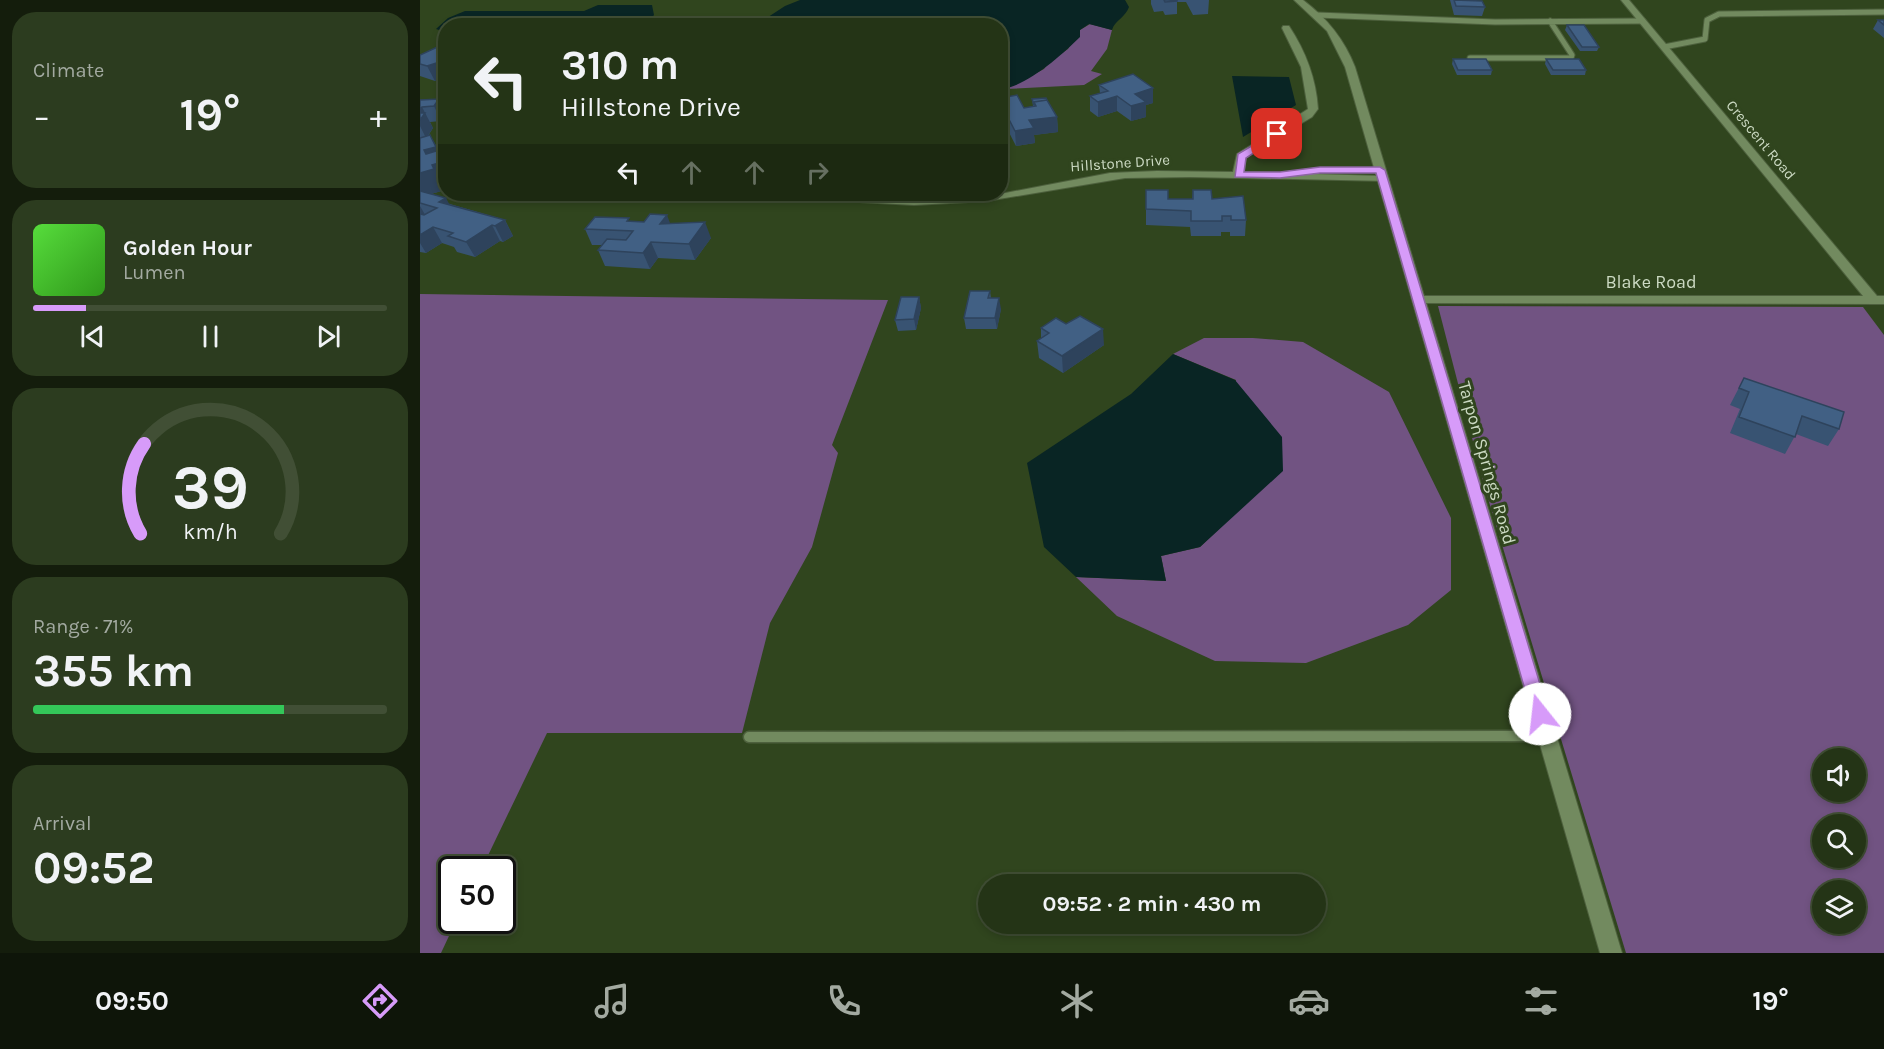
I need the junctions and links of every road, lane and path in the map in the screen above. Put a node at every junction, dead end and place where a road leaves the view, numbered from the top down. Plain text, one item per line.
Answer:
1 (1298, 0) edge
2 (1625, 0) edge
3 (1884, 12) edge
4 (1317, 15) junction
5 (1550, 21) junction
6 (1643, 21) junction
7 (1286, 28) dead end
8 (1664, 47) junction
9 (1470, 58) edge
10 (1238, 174) junction
11 (1382, 174) junction
12 (1008, 194) edge
13 (1419, 300) junction
14 (1879, 300) edge
15 (1547, 736) junction
16 (749, 737) dead end
17 (1611, 953) edge

1 - 4 street, Tarpon Springs Road
2 - 6 street, Crescent Road
3 - 8 lane
4 - 5 lane
4 - 11 street, Tarpon Springs Road
5 - 6 lane
5 - 9 lane
6 - 8 street, Crescent Road
7 - 10 street
8 - 14 street, Crescent Road
10 - 11 street, Hillstone Drive
10 - 12 street, Hillstone Drive
11 - 13 street, Tarpon Springs Road
13 - 14 street, Blake Road
13 - 15 street, Tarpon Springs Road
15 - 16 lane
15 - 17 street, Tarpon Springs Road

